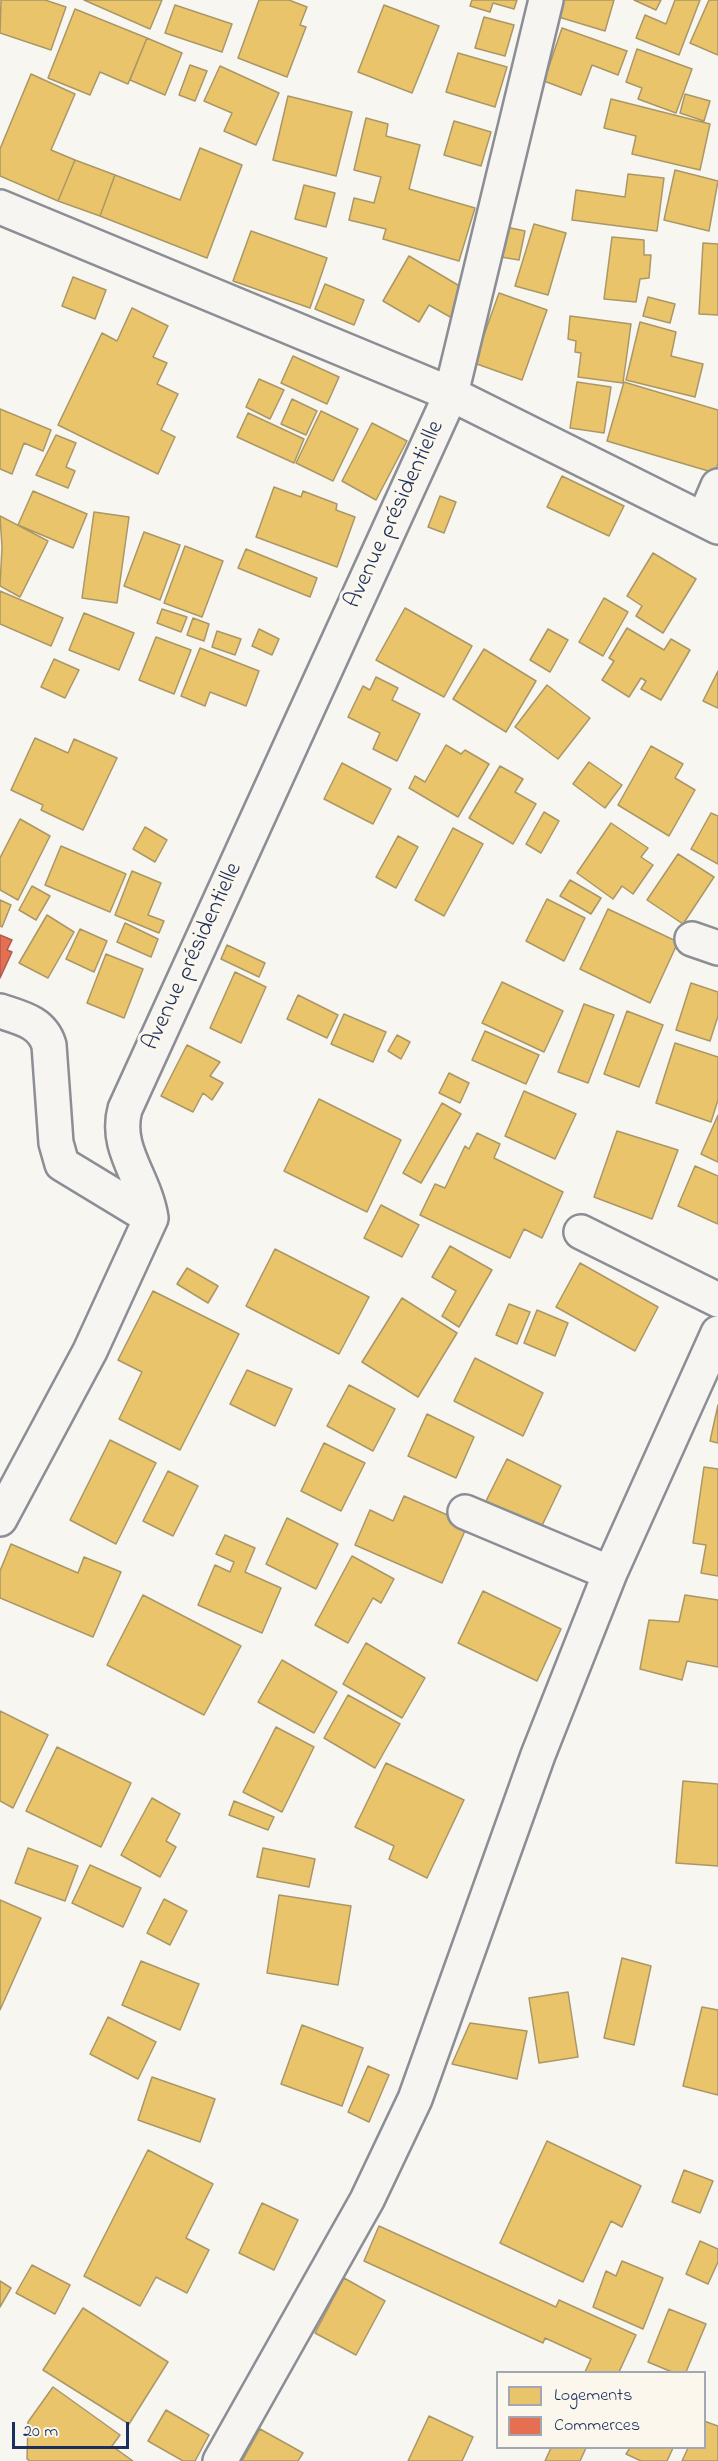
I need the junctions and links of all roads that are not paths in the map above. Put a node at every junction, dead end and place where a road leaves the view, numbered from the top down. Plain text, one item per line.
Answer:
1 (546, 0) edge
2 (0, 207) edge
3 (451, 394) junction
4 (718, 486) edge
5 (711, 523) edge
6 (0, 1011) edge
7 (151, 1218) junction
8 (581, 1232) dead end
9 (718, 1300) edge
10 (718, 1333) edge
11 (465, 1512) dead end
12 (0, 1520) edge
13 (610, 1573) junction
14 (220, 2461) edge

1 - 3 street, Avenue présidentielle
2 - 3 street
3 - 5 street
3 - 7 street, Avenue présidentielle
4 - 5 street
6 - 7 street
7 - 12 street
8 - 9 street
10 - 13 street
11 - 13 street
13 - 14 street

